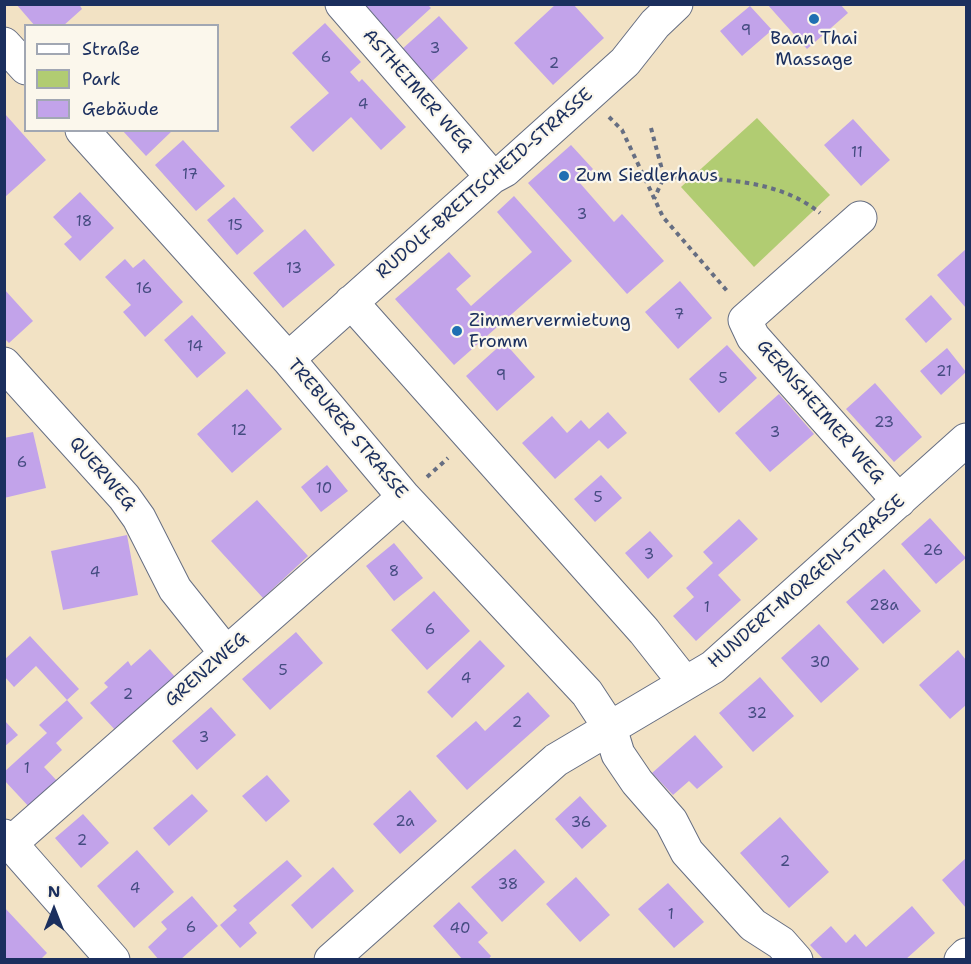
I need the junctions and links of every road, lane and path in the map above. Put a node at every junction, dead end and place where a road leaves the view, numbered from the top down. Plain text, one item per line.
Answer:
1 (342, 4) edge
2 (656, 11) edge
3 (4, 44) edge
4 (24, 66) edge
5 (589, 94) junction
6 (651, 128) dead end
7 (84, 132) edge
8 (492, 177) junction
9 (664, 177) junction
10 (653, 200) junction
11 (852, 225) joint
12 (351, 302) junction
13 (745, 320) junction
14 (288, 358) junction
15 (4, 364) edge
16 (471, 438) junction
17 (966, 440) edge
18 (404, 497) junction
19 (899, 501) junction
20 (226, 653) junction
21 (685, 683) junction
22 (610, 728) junction
23 (8, 840) edge
24 (966, 955) edge
25 (113, 960) edge
26 (332, 960) edge
27 (795, 960) edge
28 (961, 960) edge

1 - 8 street, ASTHEIMER WEG
2 - 5 street, RUDOLF-BREITSCHEID-STRASSE
3 - 4 street
5 - 8 street, RUDOLF-BREITSCHEID-STRASSE
5 - 10 path
6 - 9 path
7 - 14 street, TREBURER STRASSE
8 - 12 street, RUDOLF-BREITSCHEID-STRASSE
9 - 10 path
9 - 11 path
10 - 13 path
11 - 13 street
12 - 14 street, RUDOLF-BREITSCHEID-STRASSE
12 - 16 street
13 - 19 street, GERNSHEIMER WEG
14 - 18 street, TREBURER STRASSE
15 - 20 street, QUERWEG
16 - 18 path
16 - 21 street
17 - 19 street, HUNDERT-MORGEN-STRASSE
18 - 20 street, GRENZWEG
18 - 22 street, TREBURER STRASSE
19 - 21 street, HUNDERT-MORGEN-STRASSE
20 - 23 street, GRENZWEG
21 - 22 street, HUNDERT-MORGEN-STRASSE
22 - 26 street, HUNDERT-MORGEN-STRASSE
22 - 27 street, TREBURER STRASSE
23 - 25 street
24 - 28 street

